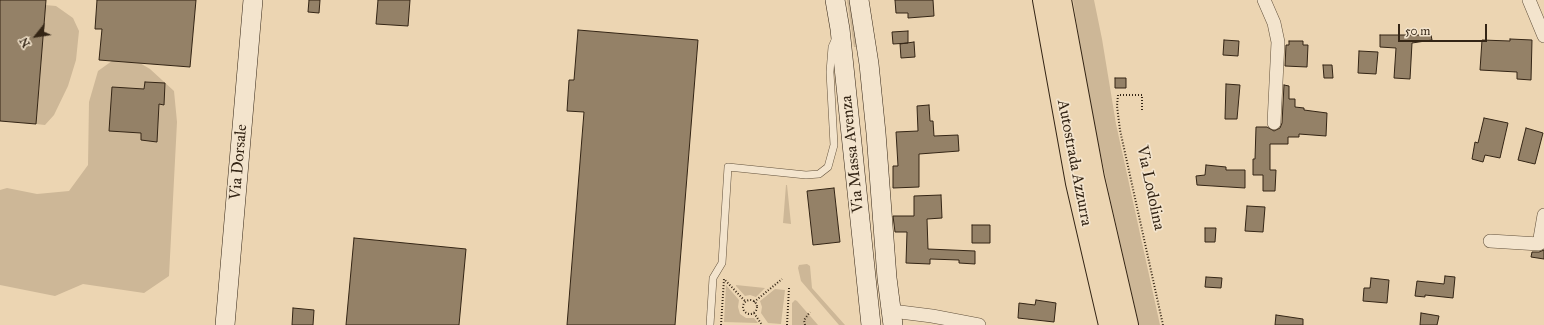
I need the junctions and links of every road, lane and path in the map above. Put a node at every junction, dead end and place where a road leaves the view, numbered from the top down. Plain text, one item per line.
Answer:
1 (252, 0) edge
2 (835, 0) edge
3 (859, 0) edge
4 (867, 0) edge
5 (1044, 0) edge
6 (1060, 0) edge
7 (1264, 0) edge
8 (1530, 0) edge
9 (840, 29) junction
10 (1544, 36) edge
11 (869, 64) junction
12 (1142, 110) dead end
13 (1274, 123) dead end
14 (1544, 215) edge
15 (1490, 241) dead end
16 (782, 279) dead end
17 (789, 288) dead end
18 (745, 301) junction
19 (754, 302) junction
20 (810, 312) dead end
21 (754, 313) junction
22 (882, 318) edge
23 (225, 325) edge
24 (710, 325) edge
25 (721, 325) edge
26 (762, 325) edge
27 (787, 325) edge
28 (805, 325) edge
29 (979, 325) edge
30 (1110, 325) edge
31 (1127, 325) edge
32 (1163, 325) edge

1 - 23 main road, Via Dorsale
2 - 9 main road, Via Massa Avenza
3 - 11 main road, Via Massa Avenza
4 - 11 main road
5 - 30 highway, Autostrada Azzurra
6 - 31 highway, Autostrada Azzurra
7 - 13 street
8 - 10 street
9 - 22 main road, Via Massa Avenza
9 - 24 lane
11 - 22 main road, Via Massa Avenza
12 - 32 path, Via Lodolina
14 - 15 street
16 - 19 path
17 - 27 path
18 - 19 path
18 - 21 path
18 - 25 path
19 - 21 path
20 - 28 path
21 - 26 path
22 - 29 street

